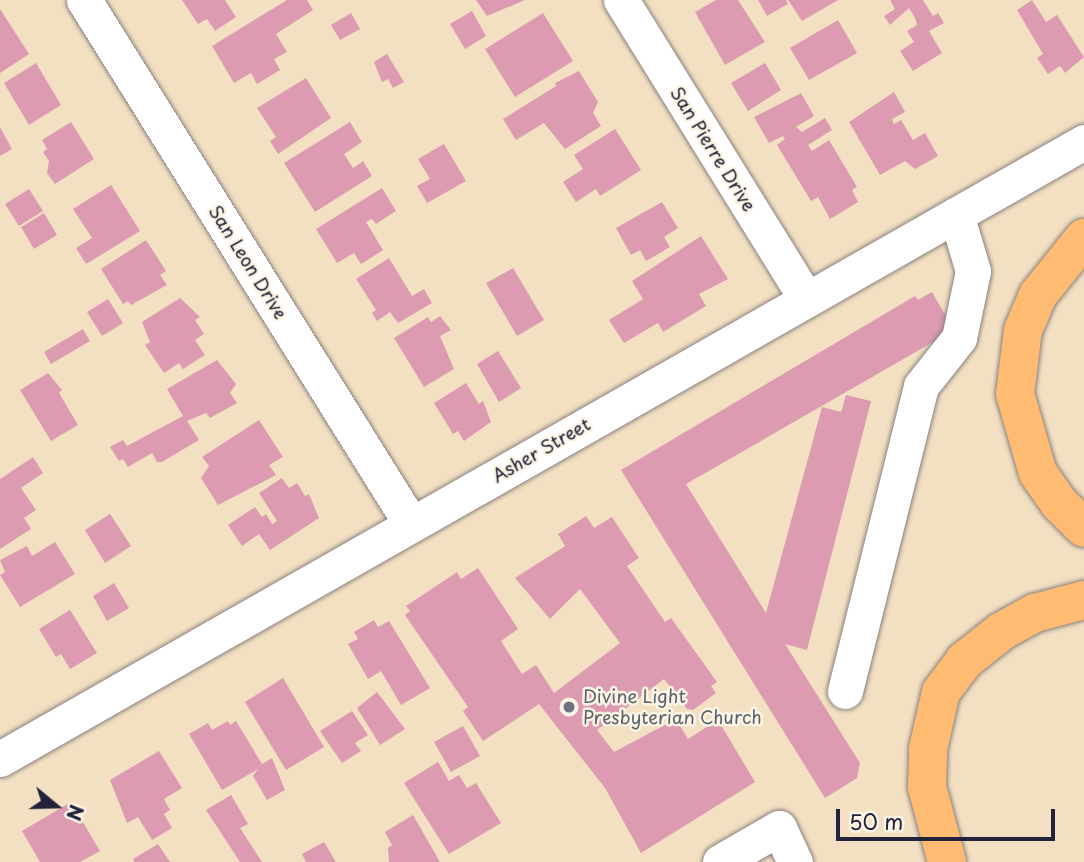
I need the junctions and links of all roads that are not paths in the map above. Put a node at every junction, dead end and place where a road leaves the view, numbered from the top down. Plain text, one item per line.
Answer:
1 (84, 0) edge
2 (621, 0) edge
3 (1084, 142) edge
4 (956, 214) junction
5 (1084, 238) edge
6 (806, 298) junction
7 (411, 524) junction
8 (1084, 528) edge
9 (1084, 600) edge
10 (845, 691) dead end
11 (5, 745) edge
12 (720, 862) edge
13 (795, 862) edge
14 (947, 862) edge

1 - 7 street, San Leon Drive
2 - 6 street, San Pierre Drive
3 - 4 street, Asher Street
4 - 6 street, Asher Street
4 - 10 street
5 - 8 highway
6 - 7 street, Asher Street
7 - 11 street, Asher Street
9 - 14 highway
12 - 13 street

